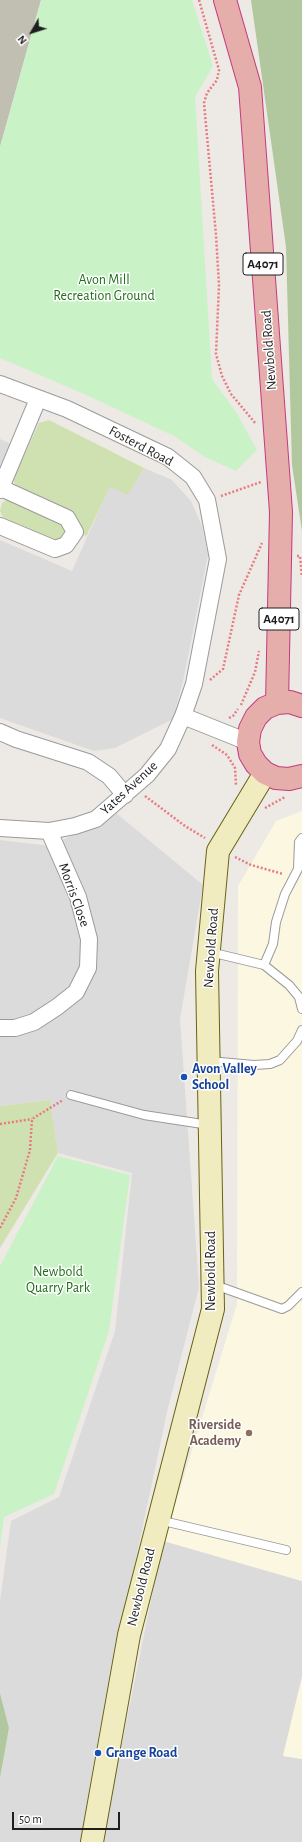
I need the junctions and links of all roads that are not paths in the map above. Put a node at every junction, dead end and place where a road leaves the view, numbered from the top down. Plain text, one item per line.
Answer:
1 (225, 0) edge
2 (0, 384) edge
3 (38, 399) junction
4 (1, 489) edge
5 (0, 526) edge
6 (202, 644) joint
7 (277, 703) junction
8 (302, 706) edge
9 (183, 716) junction
10 (0, 732) edge
11 (248, 742) junction
12 (265, 773) junction
13 (302, 776) edge
14 (130, 791) junction
15 (0, 828) edge
16 (49, 831) junction
17 (302, 838) edge
18 (209, 952) junction
19 (264, 965) junction
20 (302, 1009) edge
21 (0, 1028) edge
22 (302, 1030) edge
23 (208, 1061) junction
24 (71, 1095) road end
25 (210, 1126) junction
26 (212, 1284) junction
27 (302, 1292) edge
28 (158, 1520) junction
29 (286, 1550) dead end
30 (92, 1842) edge

1 - 7 highway, Newbold Road / A4071
2 - 3 street, Fosterd Road
3 - 4 street
3 - 6 street, Fosterd Road
4 - 5 street
6 - 9 street, Yates Avenue
7 - 8 highway
7 - 11 highway
9 - 11 street
9 - 14 street, Yates Avenue
10 - 14 street
11 - 12 highway
12 - 13 highway
12 - 18 main road, Newbold Road
14 - 16 street, Yates Avenue
15 - 16 street, Yates Avenue
16 - 21 street, Morris Close
17 - 19 lane
18 - 19 lane
18 - 23 main road, Newbold Road
19 - 20 lane
22 - 23 lane
23 - 25 main road, Newbold Road
24 - 25 lane
25 - 26 main road, Newbold Road
26 - 27 lane
26 - 28 main road, Newbold Road
28 - 29 lane
28 - 30 main road, Newbold Road

